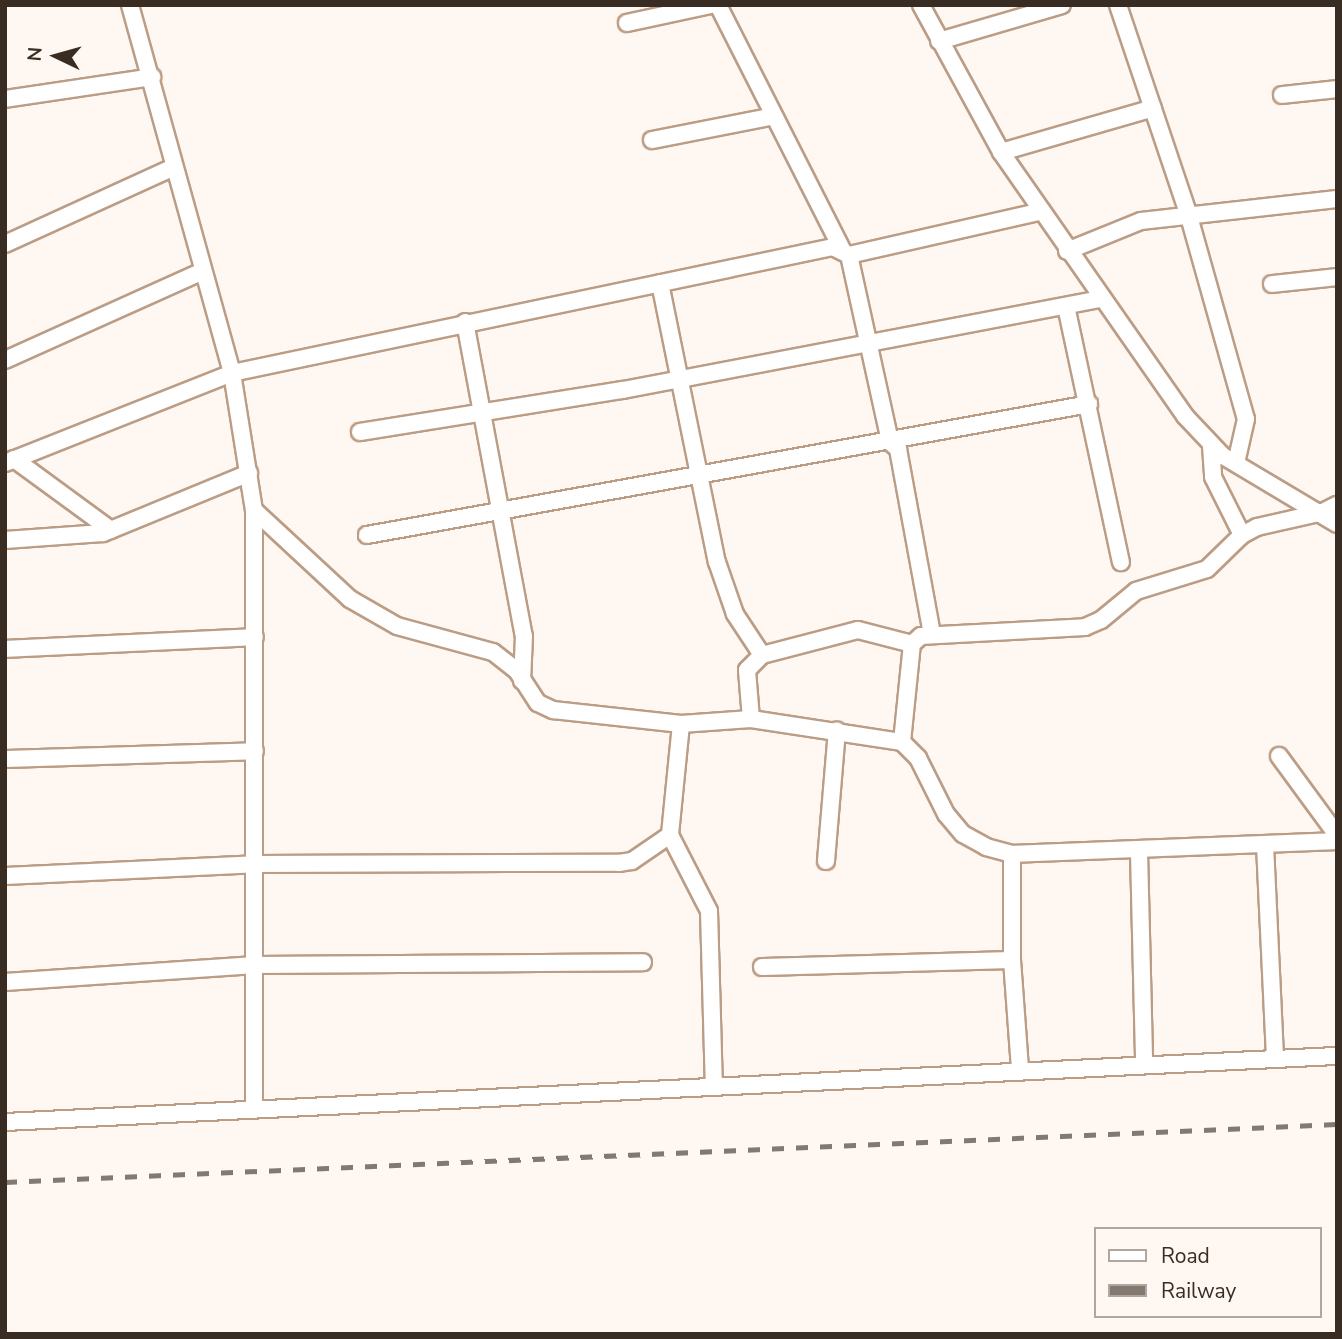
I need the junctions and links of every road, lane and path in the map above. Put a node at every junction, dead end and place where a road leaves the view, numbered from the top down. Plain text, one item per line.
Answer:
1 (710, 5) edge
2 (718, 5) edge
3 (921, 5) edge
4 (1062, 5) edge
5 (1118, 5) edge
6 (134, 6) edge
7 (627, 23) dead end
8 (939, 41) junction
9 (152, 77) junction
10 (1337, 89) edge
11 (1283, 95) dead end
12 (5, 99) edge
13 (1153, 108) junction
14 (774, 116) junction
15 (652, 140) dead end
16 (1001, 152) junction
17 (174, 167) junction
18 (1337, 199) edge
19 (1042, 211) junction
20 (1188, 213) junction
21 (5, 244) edge
22 (1067, 251) junction
23 (845, 252) junction
24 (201, 272) junction
25 (1337, 276) edge
26 (660, 283) junction
27 (1272, 284) dead end
28 (1101, 299) junction
29 (1066, 306) junction
30 (464, 322) junction
31 (870, 344) junction
32 (5, 360) edge
33 (232, 373) junction
34 (678, 379) junction
35 (1089, 404) junction
36 (482, 412) junction
37 (360, 432) dead end
38 (890, 442) junction
39 (1211, 446) junction
40 (10, 461) edge
41 (1236, 463) junction
42 (249, 473) junction
43 (697, 477) junction
44 (1330, 508) edge
45 (254, 510) junction
46 (500, 513) junction
47 (1337, 524) edge
48 (111, 530) junction
49 (367, 534) dead end
50 (1242, 535) junction
51 (5, 540) edge
52 (1121, 562) dead end
53 (932, 634) junction
54 (256, 638) junction
55 (912, 645) junction
56 (5, 649) edge
57 (762, 654) junction
58 (522, 681) junction
59 (751, 719) junction
60 (681, 724) junction
61 (836, 730) junction
62 (902, 742) junction
63 (255, 751) junction
64 (1279, 756) dead end
65 (5, 760) edge
66 (670, 835) junction
67 (1337, 835) edge
68 (1337, 841) edge
69 (1265, 845) junction
70 (1139, 852) junction
71 (1012, 854) junction
72 (826, 860) dead end
73 (255, 864) junction
74 (5, 876) edge
75 (1012, 960) junction
76 (643, 962) dead end
77 (255, 965) junction
78 (762, 967) dead end
79 (5, 982) edge
80 (1337, 1056) edge
81 (1275, 1059) junction
82 (1144, 1065) junction
83 (1020, 1070) junction
84 (714, 1086) junction
85 (254, 1110) junction
86 (5, 1122) edge

1 - 7 street
2 - 14 street
3 - 8 street
4 - 8 street
5 - 13 street
6 - 9 street
8 - 16 street
9 - 12 street
9 - 17 street
10 - 11 street
13 - 16 street
13 - 20 street
14 - 15 street
14 - 23 street
16 - 19 street
17 - 21 street
17 - 24 street
18 - 20 street
19 - 22 street
19 - 23 street
20 - 22 street
20 - 41 street
22 - 28 street
23 - 26 street
23 - 31 street
24 - 32 street
24 - 33 street
25 - 27 street
26 - 30 street
26 - 34 street
28 - 29 street
28 - 39 street
29 - 31 street
29 - 35 street
30 - 33 street
30 - 36 street
31 - 34 street
31 - 38 street
33 - 40 street
33 - 42 street
34 - 36 street
34 - 43 street
35 - 38 street
35 - 52 street
36 - 37 street
36 - 46 street
38 - 43 street
38 - 53 street
39 - 41 street
39 - 50 street
40 - 48 street
41 - 44 street
42 - 45 street
42 - 48 street
43 - 46 street
43 - 57 street
44 - 47 street
44 - 50 street
45 - 54 street
45 - 58 street
46 - 49 street
46 - 58 street
48 - 51 street
50 - 53 street
53 - 55 street
54 - 56 street
54 - 63 street
55 - 57 street
55 - 62 street
57 - 59 street
58 - 60 street
59 - 60 street
59 - 61 street
60 - 66 street
61 - 62 street
61 - 72 street
62 - 71 street
63 - 65 street
63 - 73 street
64 - 67 street
66 - 73 street
66 - 84 street
68 - 69 street
69 - 70 street
69 - 81 street
70 - 71 street
70 - 82 street
71 - 75 street
73 - 74 street
73 - 77 street
75 - 78 street
75 - 83 street
76 - 77 street
77 - 79 street
77 - 85 street
80 - 81 street
81 - 82 street
82 - 83 street
83 - 84 street
84 - 85 street
85 - 86 street

